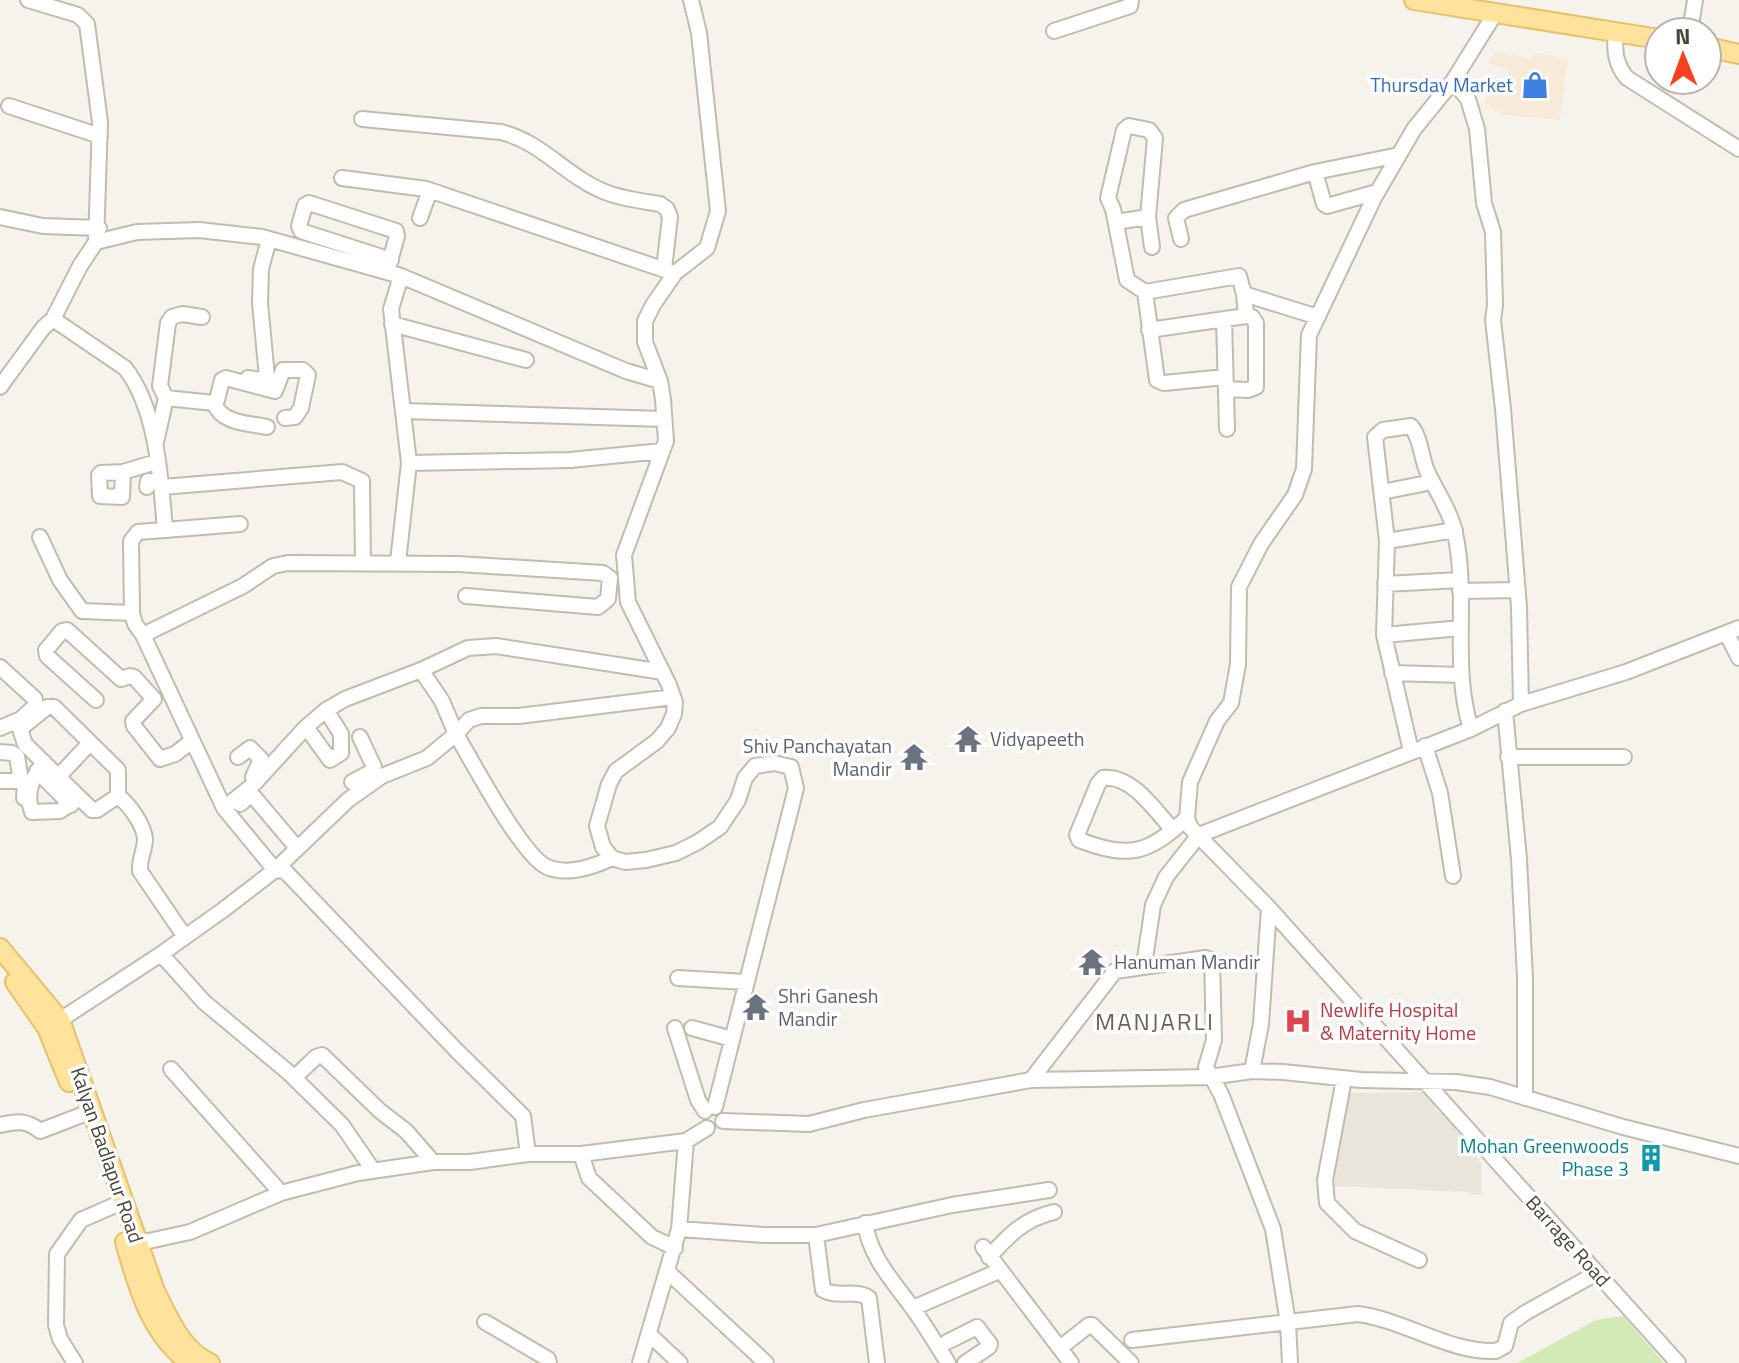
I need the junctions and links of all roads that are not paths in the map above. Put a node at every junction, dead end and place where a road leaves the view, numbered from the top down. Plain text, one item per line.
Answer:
1 (28, 0) edge
2 (80, 0) edge
3 (691, 0) edge
4 (1131, 0) edge
5 (1414, 0) edge
6 (1496, 12) junction
7 (82, 17) junction
8 (1054, 31) dead end
9 (1616, 32) junction
10 (1643, 36) edge
11 (1453, 81) junction
12 (9, 106) dead end
13 (362, 119) dead end
14 (100, 136) junction
15 (1739, 149) edge
16 (1399, 155) junction
17 (1315, 172) junction
18 (342, 178) dead end
19 (430, 190) junction
20 (1377, 192) junction
21 (0, 217) edge
22 (1148, 217) junction
23 (420, 218) dead end
24 (1116, 222) junction
25 (98, 235) junction
26 (269, 239) junction
27 (1181, 239) dead end
28 (1152, 247) dead end
29 (393, 269) junction
30 (670, 271) junction
31 (1145, 292) junction
32 (1244, 294) junction
33 (1246, 316) junction
34 (202, 317) dead end
35 (1318, 317) junction
36 (53, 319) junction
37 (1224, 319) junction
38 (392, 324) junction
39 (1149, 330) junction
40 (526, 360) dead end
41 (228, 374) dead end
42 (660, 381) junction
43 (1225, 383) junction
44 (0, 387) edge
45 (166, 398) junction
46 (214, 403) junction
47 (404, 411) junction
48 (285, 418) dead end
49 (664, 419) junction
50 (267, 427) dead end
51 (1227, 429) dead end
52 (156, 442) junction
53 (662, 451) junction
54 (156, 462) junction
55 (409, 463) junction
56 (123, 472) dead end
57 (1432, 482) junction
58 (156, 485) junction
59 (1382, 492) junction
60 (240, 524) dead end
61 (165, 530) junction
62 (1455, 530) junction
63 (40, 537) dead end
64 (1387, 541) junction
65 (398, 562) junction
66 (363, 563) junction
67 (1385, 584) junction
68 (1460, 586) junction
69 (1518, 590) junction
70 (466, 596) dead end
71 (132, 613) junction
72 (1461, 628) junction
73 (1733, 631) edge
74 (143, 635) junction
75 (1384, 635) junction
76 (1739, 658) edge
77 (156, 662) junction
78 (0, 667) edge
79 (421, 670) junction
80 (663, 672) junction
81 (1392, 673) junction
82 (1461, 675) junction
83 (134, 677) junction
84 (170, 692) junction
85 (673, 697) junction
86 (154, 699) junction
87 (96, 700) dead end
88 (1521, 704) junction
89 (326, 710) junction
90 (1505, 711) junction
91 (306, 727) junction
92 (0, 728) edge
93 (1471, 729) junction
94 (456, 734) junction
95 (360, 737) dead end
96 (192, 741) junction
97 (90, 743) junction
98 (1418, 748) junction
99 (0, 752) edge
100 (238, 757) dead end
101 (1508, 757) junction
102 (1624, 757) dead end
103 (40, 767) junction
104 (58, 777) junction
105 (250, 780) junction
106 (0, 781) edge
107 (21, 781) junction
108 (353, 783) junction
109 (118, 796) junction
110 (75, 802) junction
111 (224, 807) junction
112 (24, 816) dead end
113 (1187, 818) junction
114 (1173, 830) junction
115 (1199, 835) junction
116 (297, 848) junction
117 (612, 858) junction
118 (275, 870) junction
119 (1453, 876) dead end
120 (1269, 908) junction
121 (185, 937) junction
122 (0, 948) edge
123 (161, 954) junction
124 (0, 963) edge
125 (1144, 965) junction
126 (678, 978) dead end
127 (746, 982) junction
128 (54, 1024) junction
129 (675, 1028) dead end
130 (692, 1028) dead end
131 (732, 1039) junction
132 (171, 1069) dead end
133 (1252, 1071) junction
134 (1210, 1077) junction
135 (294, 1078) junction
136 (1344, 1079) junction
137 (1031, 1080) junction
138 (1425, 1082) junction
139 (1525, 1098) junction
140 (710, 1109) junction
141 (86, 1113) junction
142 (723, 1121) junction
143 (0, 1125) edge
144 (707, 1128) junction
145 (686, 1141) junction
146 (528, 1154) junction
147 (581, 1154) junction
148 (1739, 1156) edge
149 (433, 1162) junction
150 (373, 1170) junction
151 (1049, 1190) dead end
152 (281, 1193) junction
153 (118, 1203) junction
154 (1054, 1212) dead end
155 (865, 1223) junction
156 (679, 1229) junction
157 (816, 1235) junction
158 (132, 1245) junction
159 (675, 1248) junction
160 (1419, 1260) dead end
161 (999, 1271) junction
162 (668, 1272) junction
163 (1597, 1273) junction
164 (913, 1308) junction
165 (485, 1322) dead end
166 (1288, 1323) junction
167 (650, 1335) junction
168 (1132, 1340) dead end
169 (947, 1342) dead end
170 (1063, 1346) junction
171 (1505, 1356) edge
172 (75, 1363) edge
173 (190, 1363) edge
174 (210, 1363) edge
175 (549, 1363) edge
176 (640, 1363) edge
177 (680, 1363) edge
178 (766, 1363) edge
179 (877, 1363) edge
180 (950, 1363) edge
181 (963, 1363) edge
182 (1071, 1363) edge
183 (1084, 1363) edge
184 (1131, 1363) edge
185 (1290, 1363) edge
186 (1678, 1363) edge

1 - 7 street
2 - 7 street
3 - 30 street
4 - 8 street
5 - 6 main road
6 - 9 main road
6 - 11 street
7 - 14 street
9 - 10 main road
9 - 15 street
11 - 16 street
11 - 69 street
12 - 14 street
13 - 30 street
14 - 25 street
16 - 17 street
16 - 20 street
17 - 20 street
17 - 27 street
18 - 19 street
19 - 23 street
19 - 30 street
20 - 35 street
21 - 25 street
22 - 24 street
22 - 24 street
22 - 28 street
24 - 31 street
25 - 26 street
25 - 36 street
26 - 29 street
26 - 41 street
29 - 29 street
29 - 38 street
29 - 42 street
30 - 42 street
31 - 32 street
31 - 39 street
32 - 33 street
32 - 35 street
33 - 37 street
33 - 43 street
34 - 45 street
35 - 113 street
36 - 44 street
36 - 52 street
37 - 39 street
37 - 43 street
38 - 40 street
38 - 47 street
39 - 43 street
42 - 49 street
43 - 51 street
45 - 46 street
45 - 52 street
46 - 48 street
46 - 50 street
47 - 49 street
47 - 55 street
49 - 53 street
52 - 54 street
53 - 55 street
53 - 80 street
54 - 56 street
54 - 58 street
55 - 65 street
57 - 59 street
57 - 59 street
57 - 62 street
58 - 61 street
58 - 66 street
59 - 64 street
60 - 61 street
61 - 71 street
62 - 64 street
62 - 68 street
63 - 71 street
64 - 67 street
65 - 66 street
65 - 70 street
66 - 74 street
67 - 68 street
67 - 75 street
68 - 69 street
68 - 72 street
69 - 88 street
71 - 74 street
72 - 75 street
72 - 82 street
73 - 76 street
73 - 88 street
74 - 77 street
75 - 81 street
77 - 83 street
77 - 84 street
78 - 92 street
79 - 80 street
79 - 89 street
79 - 94 street
80 - 85 street
81 - 82 street
81 - 98 street
82 - 93 street
83 - 86 street
83 - 87 street
84 - 86 street
84 - 96 street
85 - 94 street
85 - 117 street
86 - 96 street
88 - 90 street
89 - 91 street
89 - 91 street
90 - 93 street
90 - 101 street
91 - 105 street
93 - 98 street
94 - 108 street
94 - 117 street
95 - 108 street
96 - 111 street
97 - 103 street
97 - 104 street
97 - 109 street
98 - 115 street
98 - 119 street
99 - 107 street
100 - 105 street
101 - 102 street
101 - 139 street
103 - 104 street
103 - 110 street
103 - 110 street
104 - 110 street
105 - 111 street
106 - 107 street
107 - 112 street
108 - 116 street
109 - 110 street
109 - 121 street
111 - 116 street
111 - 118 street
113 - 114 street
113 - 115 street, Barrage Road
114 - 114 street
115 - 120 street, Barrage Road
115 - 125 street
116 - 118 street
117 - 127 street
118 - 121 street
118 - 146 street
120 - 133 street
120 - 138 street, Barrage Road
121 - 123 street
122 - 128 main road
123 - 128 street
123 - 135 street
124 - 128 main road
125 - 134 street
125 - 137 street
126 - 127 street
127 - 131 street
128 - 141 main road
129 - 140 street
130 - 131 street
131 - 140 street
132 - 152 street
133 - 134 street
133 - 136 street
134 - 137 street
134 - 166 street
135 - 149 street
135 - 150 street
136 - 138 street
136 - 160 street
137 - 142 street
138 - 139 street
138 - 163 street, Barrage Road
139 - 148 street
140 - 142 street
140 - 144 street
141 - 143 street
141 - 153 main road
142 - 144 street
144 - 145 street
145 - 147 street
145 - 156 street
146 - 147 street
146 - 149 street
147 - 159 street
149 - 150 street
150 - 152 street
151 - 155 street
152 - 158 street
153 - 158 main road
153 - 172 street
154 - 161 street
155 - 157 street
155 - 164 street
156 - 157 street
156 - 159 street
157 - 179 street
158 - 173 main road
158 - 174 main road, Kalyan Badlapur Road
159 - 162 street
161 - 164 street
161 - 170 street
162 - 167 street
162 - 178 street
163 - 171 street
163 - 186 street, Barrage Road
164 - 180 street
165 - 175 street
166 - 168 street
166 - 171 street
166 - 185 street
167 - 176 street
167 - 177 street
169 - 181 street
170 - 182 street
170 - 183 street
170 - 184 street
180 - 181 street

